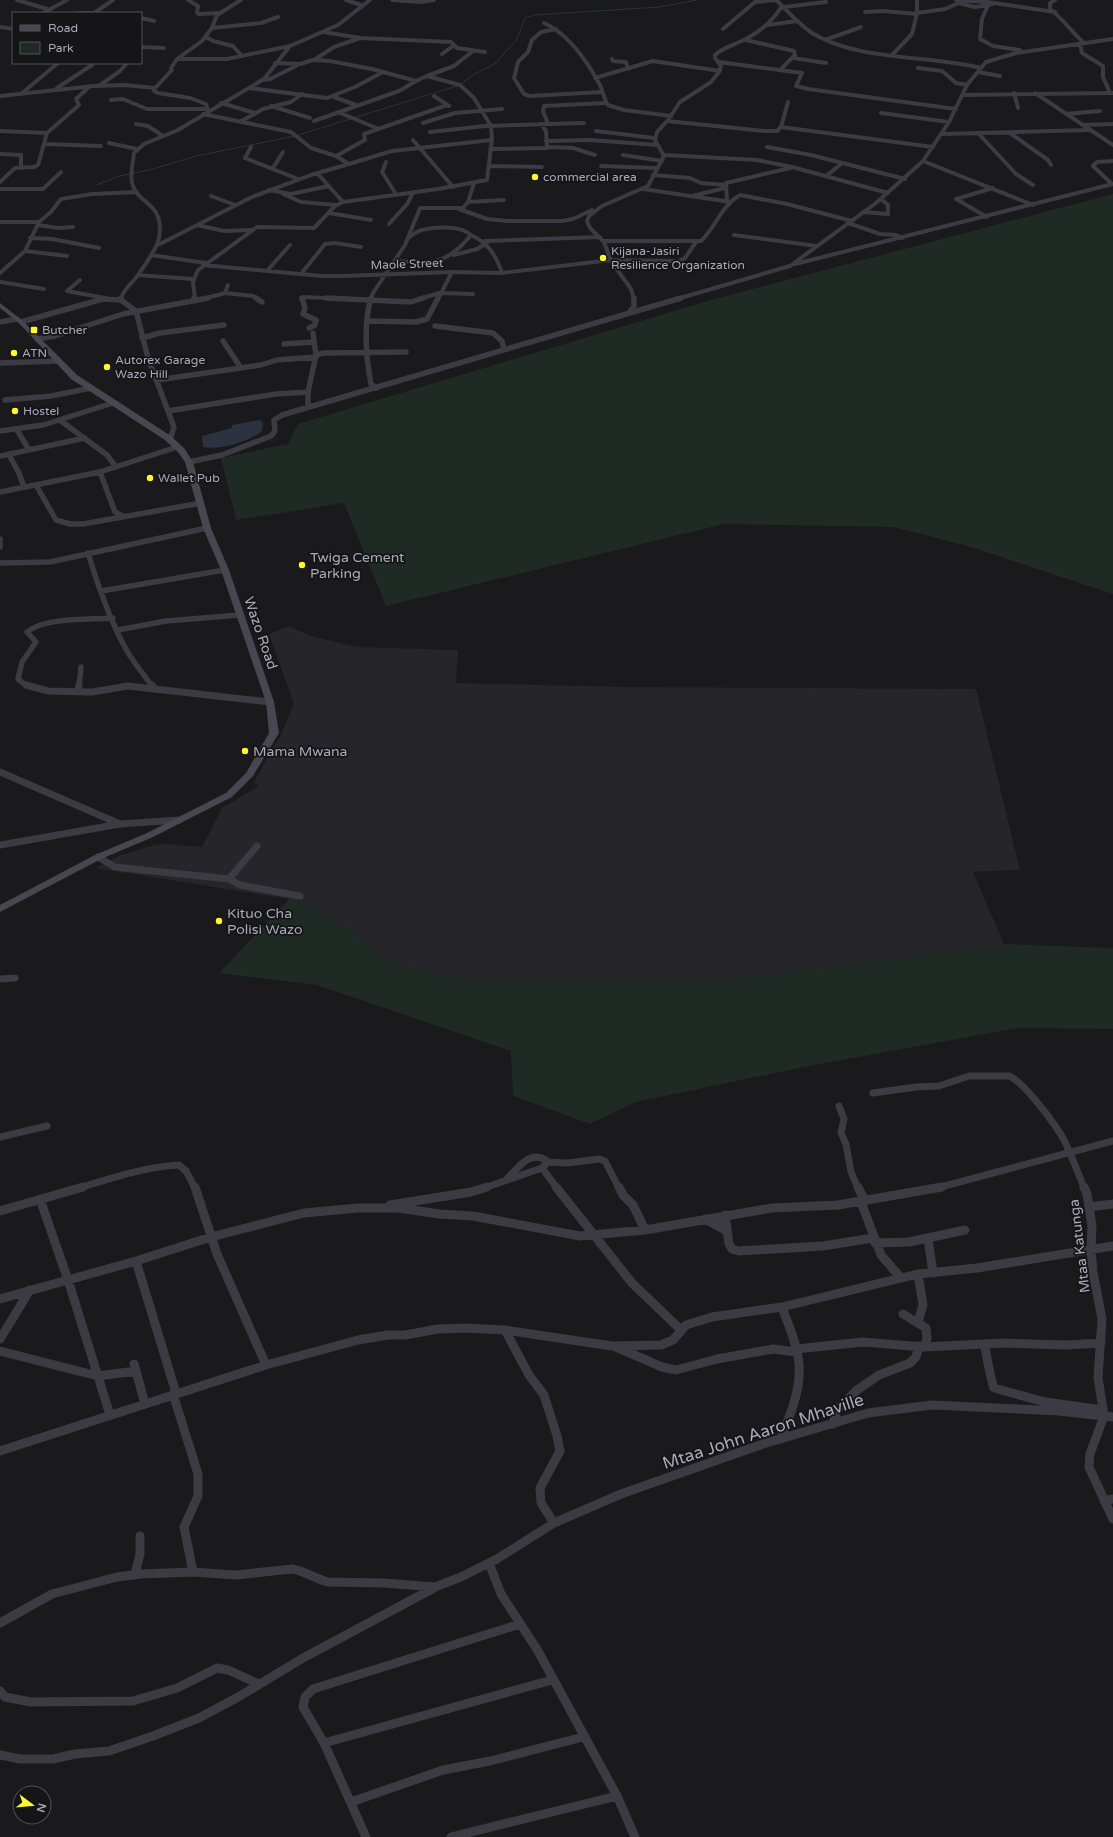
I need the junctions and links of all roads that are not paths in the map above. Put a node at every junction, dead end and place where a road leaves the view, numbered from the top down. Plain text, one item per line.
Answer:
1 (28, 0) edge
2 (67, 0) edge
3 (102, 0) edge
4 (188, 0) edge
5 (241, 0) edge
6 (346, 0) edge
7 (370, 0) edge
8 (392, 0) edge
9 (434, 0) edge
10 (776, 0) edge
11 (917, 0) edge
12 (978, 0) edge
13 (1055, 0) edge
14 (18, 1) edge
15 (112, 1) edge
16 (963, 1) edge
17 (826, 2) dead end
18 (957, 2) edge
19 (995, 3) junction
20 (361, 5) junction
21 (988, 5) junction
22 (783, 6) junction
23 (47, 9) junction
24 (44, 12) edge
25 (96, 12) edge
26 (865, 12) dead end
27 (916, 12) junction
28 (1055, 12) junction
29 (219, 13) junction
30 (278, 17) dead end
31 (142, 18) edge
32 (154, 21) dead end
33 (798, 21) junction
34 (544, 23) dead end
35 (767, 25) junction
36 (0, 27) edge
37 (861, 27) dead end
38 (212, 28) junction
39 (723, 28) dead end
40 (12, 29) edge
41 (556, 29) junction
42 (323, 32) junction
43 (206, 37) junction
44 (360, 38) junction
45 (1113, 39) edge
46 (746, 40) junction
47 (825, 40) junction
48 (1082, 44) junction
49 (290, 46) junction
50 (453, 46) junction
51 (142, 48) edge
52 (164, 48) dead end
53 (270, 51) junction
54 (473, 51) junction
55 (1026, 51) junction
56 (286, 52) junction
57 (485, 52) dead end
58 (442, 54) dead end
59 (892, 55) junction
60 (242, 56) junction
61 (793, 58) junction
62 (177, 59) junction
63 (612, 59) dead end
64 (313, 60) junction
65 (719, 62) junction
66 (275, 63) junction
67 (826, 63) dead end
68 (57, 64) edge
69 (126, 64) edge
70 (300, 64) junction
71 (92, 65) dead end
72 (918, 68) dead end
73 (628, 69) junction
74 (781, 69) junction
75 (980, 70) junction
76 (720, 71) junction
77 (382, 72) junction
78 (427, 76) junction
79 (1000, 76) dead end
80 (595, 78) junction
81 (262, 80) junction
82 (416, 81) junction
83 (968, 85) junction
84 (90, 86) junction
85 (99, 86) junction
86 (155, 88) junction
87 (249, 88) junction
88 (56, 89) junction
89 (602, 92) junction
90 (1014, 93) junction
91 (1035, 93) junction
92 (1112, 93) edge
93 (21, 94) junction
94 (302, 94) junction
95 (963, 95) junction
96 (0, 96) edge
97 (434, 96) dead end
98 (334, 97) junction
99 (111, 100) dead end
100 (605, 102) junction
101 (788, 102) dead end
102 (221, 103) junction
103 (447, 104) junction
104 (356, 105) junction
105 (271, 106) junction
106 (1018, 108) dead end
107 (502, 109) dead end
108 (956, 109) junction
109 (208, 110) junction
110 (483, 111) junction
111 (1100, 111) dead end
112 (338, 112) junction
113 (457, 112) junction
114 (255, 113) junction
115 (881, 113) dead end
116 (203, 114) junction
117 (1066, 114) junction
118 (671, 116) junction
119 (310, 118) dead end
120 (314, 121) dead end
121 (667, 121) junction
122 (240, 122) junction
123 (949, 122) junction
124 (423, 123) dead end
125 (584, 123) dead end
126 (136, 124) dead end
127 (541, 124) junction
128 (548, 124) junction
129 (1113, 124) edge
130 (491, 126) junction
131 (1083, 126) junction
132 (781, 127) junction
133 (379, 129) junction
134 (1089, 130) junction
135 (596, 131) dead end
136 (430, 132) dead end
137 (1, 133) edge
138 (978, 133) junction
139 (1009, 133) junction
140 (47, 134) junction
141 (942, 134) junction
142 (163, 136) junction
143 (654, 138) junction
144 (413, 140) dead end
145 (492, 140) junction
146 (546, 141) junction
147 (110, 142) dead end
148 (45, 144) junction
149 (658, 145) junction
150 (1113, 145) edge
151 (101, 146) dead end
152 (251, 147) dead end
153 (419, 147) junction
154 (548, 147) junction
155 (767, 147) dead end
156 (933, 147) junction
157 (137, 149) junction
158 (490, 150) junction
159 (283, 152) dead end
160 (0, 154) edge
161 (595, 155) dead end
162 (623, 155) dead end
163 (664, 155) junction
164 (336, 156) junction
165 (662, 161) junction
166 (923, 161) junction
167 (1113, 161) edge
168 (386, 162) dead end
169 (349, 164) junction
170 (841, 164) junction
171 (1051, 165) dead end
172 (490, 166) junction
173 (601, 166) dead end
174 (21, 167) junction
175 (542, 167) dead end
176 (792, 167) junction
177 (273, 168) junction
178 (656, 168) junction
179 (61, 172) dead end
180 (317, 173) junction
181 (653, 175) junction
182 (826, 176) junction
183 (298, 179) junction
184 (905, 179) junction
185 (0, 182) edge
186 (474, 183) junction
187 (1112, 184) edge
188 (1033, 185) dead end
189 (329, 186) junction
190 (453, 186) junction
191 (725, 186) junction
192 (993, 188) junction
193 (0, 189) edge
194 (269, 190) junction
195 (644, 190) junction
196 (137, 192) junction
197 (413, 192) junction
198 (888, 193) junction
199 (282, 194) junction
200 (396, 194) junction
201 (211, 196) dead end
202 (689, 196) junction
203 (881, 199) junction
204 (504, 200) dead end
205 (344, 202) junction
206 (468, 202) junction
207 (729, 202) junction
208 (236, 205) junction
209 (336, 205) junction
210 (1033, 205) junction
211 (459, 208) junction
212 (592, 210) junction
213 (863, 212) junction
214 (328, 213) junction
215 (987, 217) junction
216 (371, 220) dead end
217 (0, 222) edge
218 (850, 222) junction
219 (39, 223) junction
220 (389, 224) dead end
221 (196, 225) junction
222 (73, 227) dead end
223 (252, 230) junction
224 (471, 235) junction
225 (734, 235) dead end
226 (30, 238) junction
227 (408, 238) junction
228 (902, 238) junction
229 (602, 239) junction
230 (486, 242) junction
231 (696, 242) junction
232 (290, 245) dead end
233 (156, 246) junction
234 (817, 246) junction
235 (362, 247) dead end
236 (99, 248) dead end
237 (25, 251) junction
238 (151, 255) junction
239 (67, 256) dead end
240 (451, 256) junction
241 (611, 260) junction
242 (395, 261) junction
243 (204, 264) junction
244 (794, 264) junction
245 (267, 271) junction
246 (452, 272) junction
247 (0, 273) edge
248 (502, 273) junction
249 (301, 274) junction
250 (387, 274) junction
251 (138, 275) junction
252 (192, 279) junction
253 (80, 280) dead end
254 (0, 282) edge
255 (228, 285) dead end
256 (44, 289) dead end
257 (225, 293) junction
258 (442, 293) junction
259 (473, 294) dead end
260 (107, 298) junction
261 (370, 299) junction
262 (121, 300) junction
263 (195, 301) junction
264 (262, 302) dead end
265 (0, 305) edge
266 (136, 312) junction
267 (629, 313) junction
268 (19, 320) junction
269 (368, 321) junction
270 (0, 322) edge
271 (224, 325) dead end
272 (435, 326) dead end
273 (309, 328) dead end
274 (313, 334) dead end
275 (142, 338) junction
276 (37, 339) junction
277 (223, 341) dead end
278 (502, 341) junction
279 (314, 342) junction
280 (284, 344) dead end
281 (516, 346) junction
282 (504, 349) junction
283 (406, 352) dead end
284 (368, 353) junction
285 (316, 356) junction
286 (59, 361) junction
287 (0, 364) edge
288 (241, 368) junction
289 (157, 380) junction
290 (91, 388) junction
291 (376, 388) junction
292 (308, 392) junction
293 (5, 400) dead end
294 (113, 403) junction
295 (308, 407) junction
296 (168, 411) junction
297 (61, 421) junction
298 (17, 430) junction
299 (0, 431) edge
300 (85, 438) junction
301 (170, 440) junction
302 (177, 446) junction
303 (29, 450) junction
304 (9, 455) junction
305 (0, 456) edge
306 (189, 462) junction
307 (116, 467) junction
308 (100, 472) junction
309 (36, 485) junction
310 (24, 487) junction
311 (0, 492) edge
312 (201, 503) junction
313 (125, 516) junction
314 (207, 528) junction
315 (0, 539) edge
316 (0, 547) edge
317 (88, 553) junction
318 (0, 563) edge
319 (225, 570) junction
320 (101, 590) junction
321 (240, 615) junction
322 (112, 618) junction
323 (118, 630) junction
324 (81, 667) dead end
325 (154, 688) junction
326 (78, 692) junction
327 (270, 702) junction
328 (0, 772) edge
329 (180, 820) junction
330 (120, 824) junction
331 (0, 845) edge
332 (257, 846) dead end
333 (98, 857) junction
334 (228, 879) junction
335 (300, 896) dead end
336 (0, 909) edge
337 (15, 978) dead end
338 (0, 979) edge
339 (873, 1093) dead end
340 (839, 1106) dead end
341 (47, 1126) dead end
342 (0, 1137) edge
343 (1113, 1141) edge
344 (1070, 1154) junction
345 (544, 1165) junction
346 (506, 1180) junction
347 (40, 1199) junction
348 (863, 1202) junction
349 (1113, 1204) edge
350 (377, 1207) junction
351 (1089, 1207) junction
352 (0, 1211) edge
353 (725, 1215) junction
354 (704, 1219) junction
355 (645, 1230) junction
356 (965, 1230) dead end
357 (727, 1231) junction
358 (593, 1234) junction
359 (210, 1237) junction
360 (928, 1238) junction
361 (874, 1241) junction
362 (1113, 1246) edge
363 (1091, 1249) junction
364 (136, 1261) junction
365 (933, 1273) junction
366 (918, 1274) junction
367 (901, 1278) junction
368 (68, 1280) junction
369 (30, 1290) junction
370 (0, 1299) edge
371 (782, 1307) junction
372 (903, 1314) dead end
373 (918, 1322) junction
374 (505, 1330) junction
375 (681, 1330) junction
376 (0, 1339) edge
377 (1101, 1342) junction
378 (984, 1344) junction
379 (613, 1346) junction
380 (922, 1346) junction
381 (0, 1351) edge
382 (796, 1351) junction
383 (266, 1365) junction
384 (98, 1376) junction
385 (175, 1393) junction
386 (145, 1404) junction
387 (1107, 1414) edge
388 (110, 1415) junction
389 (833, 1424) junction
390 (781, 1439) junction
391 (0, 1451) edge
392 (1108, 1500) edge
393 (1113, 1519) edge
394 (554, 1523) junction
395 (140, 1536) dead end
396 (489, 1563) junction
397 (193, 1572) junction
398 (135, 1574) junction
399 (436, 1587) junction
400 (0, 1623) edge
401 (520, 1624) junction
402 (552, 1680) junction
403 (259, 1684) junction
404 (0, 1690) edge
405 (583, 1737) junction
406 (324, 1743) junction
407 (0, 1755) edge
408 (617, 1796) junction
409 (351, 1802) junction
410 (366, 1837) edge
411 (451, 1837) edge
412 (635, 1837) edge

1 - 14 street
2 - 23 street
3 - 15 street
4 - 29 street
5 - 29 street
6 - 20 street
7 - 20 street
8 - 9 street
10 - 22 street
10 - 39 street
11 - 27 street
12 - 16 street
12 - 19 street
13 - 28 street
14 - 23 street
15 - 25 street
16 - 18 street
17 - 22 street
18 - 21 street
18 - 27 street
19 - 21 street
19 - 28 street
20 - 42 street
21 - 55 street
22 - 33 street
22 - 35 street
23 - 24 street
26 - 27 street
27 - 59 street
28 - 48 street
29 - 38 street
30 - 38 street
31 - 32 street
33 - 35 street
33 - 47 street
34 - 41 street
35 - 46 street
36 - 40 street
37 - 47 street
38 - 43 street
41 - 80 street
41 - 89 street
42 - 44 street
42 - 49 street
43 - 60 street
43 - 62 street
44 - 50 street
44 - 64 street
45 - 48 street
46 - 61 street
46 - 65 street
47 - 59 street
48 - 55 street
48 - 92 street
49 - 53 street
49 - 56 street
50 - 54 street
50 - 58 street
51 - 52 street
53 - 56 street
53 - 60 street
54 - 57 street
54 - 78 street
55 - 75 street
56 - 66 street
59 - 75 street
60 - 62 street
61 - 67 street
61 - 74 street
62 - 86 street
63 - 73 street
64 - 70 street
64 - 77 street
65 - 74 street
65 - 76 street
66 - 70 street
66 - 81 street
68 - 93 street
69 - 85 street
70 - 81 street
71 - 88 street
72 - 83 street
73 - 76 street
73 - 80 street
74 - 108 street
75 - 79 street
75 - 83 street
76 - 118 street
77 - 82 street
77 - 98 street
78 - 82 street
78 - 110 street
80 - 89 street
81 - 87 street
82 - 104 street
83 - 95 street
84 - 85 street
84 - 88 street
84 - 140 street
85 - 86 street
86 - 109 street
87 - 94 street
87 - 102 street
88 - 93 street
89 - 100 street
90 - 91 street
90 - 95 street
90 - 106 street
91 - 92 street
91 - 117 street
93 - 96 street
94 - 98 street
94 - 105 street
95 - 108 street
97 - 103 street
98 - 104 street
99 - 109 street
100 - 118 street
100 - 128 street
101 - 132 street
102 - 109 street
102 - 114 street
103 - 113 street
103 - 133 street
104 - 112 street
105 - 114 street
105 - 119 street
107 - 110 street
108 - 123 street
109 - 116 street
110 - 113 street
110 - 130 street
111 - 117 street
112 - 120 street
112 - 133 street
113 - 124 street
114 - 122 street
115 - 123 street
116 - 122 street
116 - 142 street
117 - 131 street
118 - 121 street
121 - 132 street
121 - 143 street
122 - 164 street
123 - 141 street
125 - 128 street
126 - 142 street
127 - 128 street
127 - 130 street
127 - 146 street
129 - 131 street
130 - 136 street
130 - 145 street
131 - 134 street
132 - 156 street
133 - 164 street
134 - 139 street
134 - 150 street
135 - 143 street
137 - 140 street
138 - 139 street
138 - 141 street
138 - 188 street
139 - 171 street
140 - 148 street
141 - 156 street
142 - 157 street
143 - 149 street
144 - 153 street
145 - 153 street
145 - 158 street
146 - 149 street
146 - 154 street
147 - 157 street
148 - 151 street
148 - 174 street
149 - 163 street
152 - 177 street
153 - 169 street
153 - 190 street
154 - 158 street
154 - 161 street
155 - 170 street
156 - 166 street
157 - 196 street
158 - 172 street
159 - 177 street
160 - 174 street
162 - 165 street
163 - 165 street
163 - 176 street
164 - 169 street
165 - 178 street
166 - 184 street
166 - 192 street
167 - 187 street
168 - 200 street
169 - 180 street
170 - 182 street
170 - 184 street
172 - 175 street
172 - 186 street
173 - 178 street
174 - 185 street
176 - 182 street
176 - 191 street
177 - 183 street
178 - 181 street
179 - 193 street
180 - 183 street
180 - 189 street
181 - 191 street
181 - 195 street
182 - 198 street
183 - 194 street
184 - 198 street
186 - 190 street
186 - 206 street
187 - 210 street
189 - 199 street
189 - 205 street
190 - 197 street
191 - 202 street
191 - 207 street
192 - 210 street
192 - 215 street
194 - 199 street
194 - 208 street
195 - 202 street
195 - 212 street
196 - 219 street
196 - 233 street
197 - 200 street
197 - 220 street
198 - 203 street
199 - 209 street
200 - 205 street
201 - 208 street
202 - 207 street
203 - 213 street
203 - 213 street
204 - 206 street
205 - 209 street
206 - 211 street
207 - 218 street
207 - 231 street, Maole Street
208 - 221 street
209 - 214 street
210 - 215 street
211 - 212 street
211 - 227 street
212 - 229 street
213 - 218 street
214 - 216 street
214 - 223 street
215 - 228 street
217 - 219 street
218 - 228 street
218 - 234 street
219 - 222 street
219 - 226 street
221 - 223 street
221 - 233 street
223 - 243 street
224 - 227 street
224 - 230 street
224 - 240 street
225 - 234 street
226 - 236 street
226 - 237 street
227 - 242 street
228 - 244 street
229 - 230 street
229 - 231 street
229 - 241 street
230 - 240 street
230 - 248 street
231 - 241 street, Maole Street
232 - 245 street
233 - 238 street
234 - 244 street
235 - 249 street
237 - 239 street
237 - 247 street
238 - 243 street, Maole Street
238 - 251 street
240 - 242 street
241 - 248 street, Maole Street
241 - 267 street
242 - 250 street
243 - 245 street, Maole Street
243 - 252 street
244 - 267 street
245 - 249 street, Maole Street
246 - 248 street, Maole Street
246 - 250 street, Maole Street
246 - 258 street
249 - 250 street, Maole Street
250 - 261 street
251 - 252 street
251 - 262 street
252 - 263 street
253 - 260 street
254 - 256 street
255 - 257 street
257 - 263 street
257 - 264 street
258 - 259 street
258 - 261 street
258 - 269 street
260 - 262 street
260 - 268 street
261 - 269 street
261 - 273 street
262 - 266 street
263 - 266 street
265 - 268 main road, Wazo Road
266 - 275 street
266 - 276 street
267 - 281 street
268 - 270 street
268 - 276 main road, Wazo Road
269 - 284 street
271 - 275 street
272 - 278 street
274 - 279 street
275 - 289 street
276 - 286 main road, Wazo Road
277 - 288 street
278 - 281 street
278 - 282 street
279 - 280 street
279 - 285 street
281 - 282 street
282 - 291 street
283 - 284 street
284 - 285 street
284 - 291 street
285 - 288 street
285 - 292 street
286 - 287 street
286 - 290 main road, Wazo Road
288 - 289 street
289 - 296 street
290 - 293 street
290 - 294 main road, Wazo Road
291 - 295 street
292 - 295 street
292 - 296 street
294 - 297 street
294 - 301 main road, Wazo Road
295 - 306 street
296 - 301 street
297 - 298 street
297 - 300 street
298 - 299 street
298 - 303 street
300 - 303 street
300 - 307 street
301 - 302 main road, Wazo Road
302 - 306 main road, Wazo Road
302 - 307 street
303 - 304 street
304 - 305 street
304 - 310 street
306 - 312 main road, Wazo Road
307 - 308 street
308 - 309 street
308 - 313 street
309 - 310 street
309 - 313 street
310 - 311 street
312 - 313 street
312 - 314 main road, Wazo Road
314 - 317 street
314 - 319 main road, Wazo Road
315 - 316 street
317 - 318 street
317 - 320 street
319 - 320 street
319 - 321 main road, Wazo Road
320 - 322 street
321 - 323 street
321 - 327 main road, Wazo Road
322 - 323 street
322 - 326 street
323 - 325 street
324 - 326 street
325 - 326 street
325 - 327 street
327 - 329 main road, Wazo Road
328 - 330 street
329 - 330 street
329 - 333 main road, Wazo Road
330 - 331 street
332 - 334 street
333 - 334 street
333 - 336 main road, Wazo Road
334 - 335 street
337 - 338 street
339 - 344 street, Mtaa Katunga
340 - 348 street
341 - 342 street
343 - 344 street
344 - 348 street
344 - 351 street, Mtaa Katunga
345 - 346 street
345 - 346 street
345 - 355 street
345 - 358 street
346 - 350 street
347 - 352 street
347 - 359 street
347 - 368 street
348 - 353 street
348 - 361 street
349 - 351 street
350 - 358 street
350 - 359 street
351 - 363 street, Mtaa Katunga
353 - 354 street
353 - 357 street
354 - 355 street
354 - 357 street
355 - 358 street
356 - 360 street
357 - 361 street
358 - 375 street
359 - 364 street
359 - 383 street
360 - 361 street
360 - 365 street
361 - 367 street
362 - 363 street
363 - 365 street
363 - 377 street, Mtaa Katunga
364 - 368 street
364 - 385 street
365 - 366 street
366 - 367 street
366 - 373 street
367 - 371 street
368 - 369 street
368 - 384 street
369 - 370 street
369 - 376 street
371 - 375 street
371 - 382 street
372 - 373 street
373 - 380 street
374 - 379 street
374 - 383 street
374 - 394 street
375 - 379 street
377 - 378 street
377 - 387 street, Mtaa Katunga
378 - 380 street
378 - 387 street
379 - 382 street
380 - 382 street
380 - 389 street
381 - 384 street
382 - 390 street
383 - 385 street
384 - 386 street
384 - 388 street
385 - 386 street
385 - 397 street
386 - 388 street
387 - 389 street, Mtaa John Aaron Mhaville
387 - 392 street, Mtaa Katunga
388 - 391 street
389 - 390 street, Mtaa John Aaron Mhaville
390 - 394 street, Mtaa John Aaron Mhaville
392 - 393 street, Mtaa Katunga
394 - 396 street, Mtaa John Aaron Mhaville
395 - 398 street
396 - 399 street, Mtaa John Aaron Mhaville
396 - 401 street
397 - 398 street
397 - 399 street
398 - 400 street
399 - 403 street, Mtaa John Aaron Mhaville
401 - 402 street
401 - 406 street
402 - 405 street
402 - 406 street
403 - 404 street
403 - 407 street, Mtaa John Aaron Mhaville
405 - 408 street
405 - 409 street
406 - 409 street
408 - 411 street
408 - 412 street
409 - 410 street

